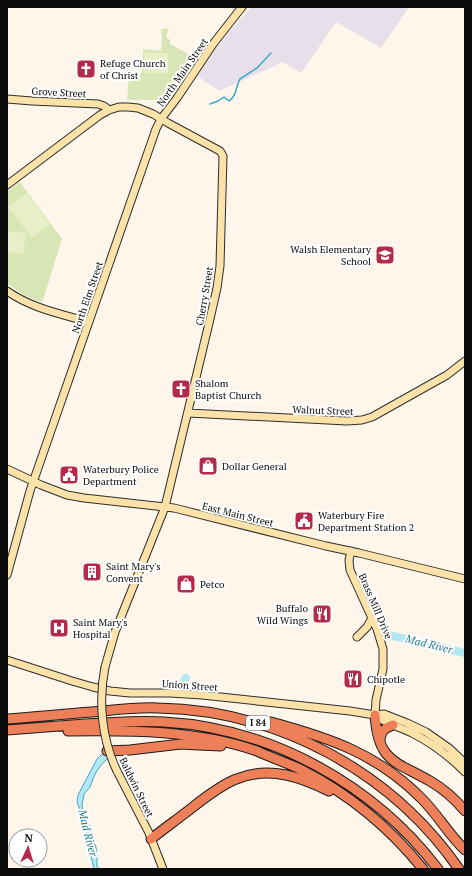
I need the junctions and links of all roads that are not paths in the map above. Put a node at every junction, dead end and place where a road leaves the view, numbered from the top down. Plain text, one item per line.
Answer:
1 (242, 7) edge
2 (7, 99) edge
3 (109, 110) junction
4 (161, 119) junction
5 (7, 185) edge
6 (7, 291) edge
7 (89, 322) junction
8 (465, 361) edge
9 (188, 414) junction
10 (7, 469) edge
11 (33, 482) junction
12 (165, 507) junction
13 (351, 551) junction
14 (7, 575) edge
15 (465, 579) edge
16 (372, 618) junction
17 (357, 637) dead end
18 (7, 660) edge
19 (375, 715) junction
20 (7, 719) edge
21 (242, 719) junction
22 (394, 725) junction
23 (39, 728) junction
24 (7, 730) edge
25 (380, 743) junction
26 (107, 751) dead end
27 (262, 754) junction
28 (464, 768) edge
29 (465, 811) edge
30 (383, 826) junction
31 (151, 839) junction
32 (465, 850) edge
33 (163, 869) edge
34 (423, 869) edge
35 (438, 869) edge
36 (459, 869) edge

1 - 4 main road, North Main Street
2 - 3 main road, Grove Street
3 - 4 main road, North Main Street
3 - 5 main road, North Main Street
4 - 7 main road, North Elm Street
4 - 9 main road, Cherry Street
6 - 7 main road
7 - 11 main road, North Elm Street
8 - 9 main road, Walnut Street
9 - 12 main road, Cherry Street
10 - 11 main road, East Main Street
11 - 12 main road, East Main Street
11 - 14 main road, North Elm Street
12 - 13 main road, East Main Street
12 - 31 main road, Baldwin Street, bridge
13 - 15 main road, East Main Street
13 - 16 main road, Brass Mill Drive
16 - 17 main road
16 - 19 main road, Brass Mill Drive
18 - 19 main road, Union Street
19 - 22 main road, Union Street
19 - 25 highway
19 - 28 main road, Union Street
20 - 21 highway, I 84
21 - 32 highway
21 - 36 highway, I 84
22 - 25 highway
22 - 28 main road, Union Street
23 - 24 highway, I 84
23 - 27 highway
23 - 35 highway, I 84
25 - 29 highway
26 - 27 highway
27 - 30 highway
30 - 31 highway
30 - 34 highway
31 - 33 main road, Baldwin Street

